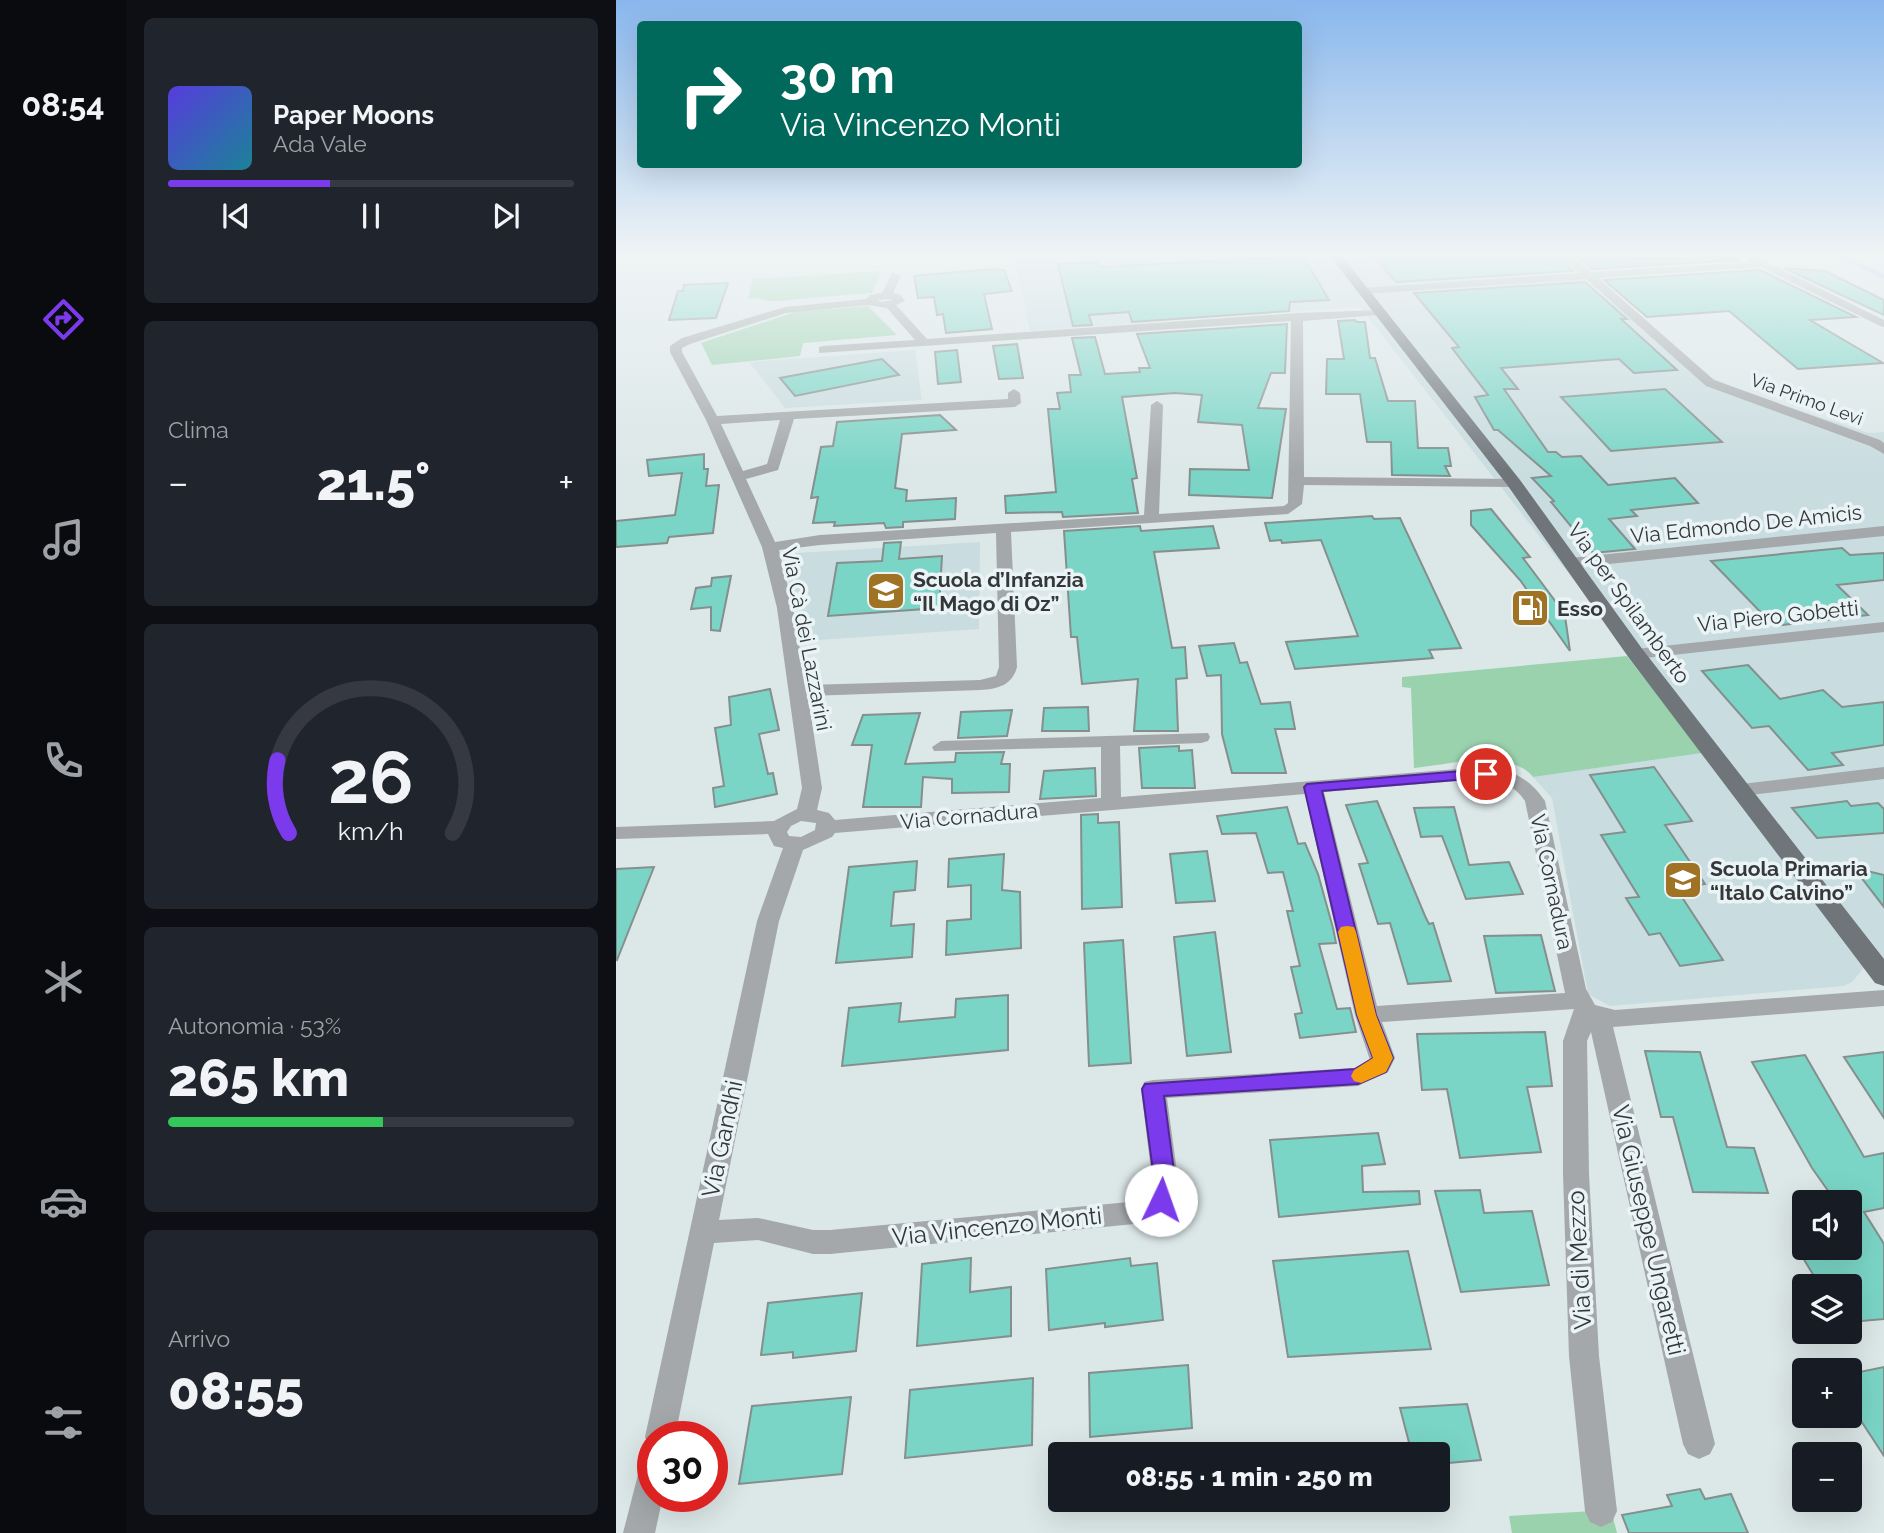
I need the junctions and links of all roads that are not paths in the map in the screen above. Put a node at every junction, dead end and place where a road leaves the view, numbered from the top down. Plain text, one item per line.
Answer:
1 (730, 328) edge
2 (911, 328) edge
3 (1138, 328) edge
4 (1297, 328) edge
5 (1391, 328) edge
6 (1646, 328) edge
7 (924, 343) junction
8 (823, 350) dead end
9 (1014, 393) dead end
10 (1157, 405) dead end
11 (788, 416) junction
12 (713, 420) junction
13 (1884, 450) edge
14 (740, 476) junction
15 (1297, 481) junction
16 (1514, 483) junction
17 (1151, 520) junction
18 (1003, 529) junction
19 (1884, 531) edge
20 (770, 547) junction
21 (1570, 563) junction
22 (1884, 627) edge
23 (1636, 654) junction
24 (796, 691) junction
25 (1201, 737) dead end
26 (1110, 741) junction
27 (941, 747) dead end
28 (1884, 773) edge
29 (1312, 787) junction
30 (1742, 790) junction
31 (1111, 804) junction
32 (806, 814) junction
33 (827, 827) junction
34 (616, 833) edge
35 (787, 836) junction
36 (1884, 976) edge
37 (1884, 998) edge
38 (1589, 1009) junction
39 (1367, 1015) junction
40 (703, 1232) junction
41 (663, 1421) edge
42 (1699, 1444) dead end
43 (1601, 1511) dead end
44 (644, 1512) edge
45 (639, 1533) edge

1 - 12 street, Via Cà dei Lazzarini
2 - 7 street
3 - 7 street
4 - 15 street
5 - 16 main road, Via per Spilamberto
6 - 13 street, Via Primo Levi
7 - 8 street
9 - 11 street
10 - 17 street
11 - 12 street
11 - 14 street
12 - 14 street, Via Cà dei Lazzarini
14 - 20 street, Via Cà dei Lazzarini
15 - 16 street
15 - 17 street
16 - 21 main road, Via per Spilamberto
17 - 18 street
18 - 20 street
18 - 24 street
19 - 21 street, Via Edmondo De Amicis
20 - 24 street, Via Cà dei Lazzarini
21 - 23 main road, Via per Spilamberto
22 - 23 street, Via Piero Gobetti
23 - 30 main road, Via per Spilamberto
24 - 32 street, Via Cà dei Lazzarini
25 - 26 street
26 - 27 street
26 - 31 street
28 - 30 street
29 - 31 street, Via Cornadura
29 - 38 street, Via Cornadura
29 - 39 street, Via Vincenzo Monti
30 - 36 main road, Via per Spilamberto
31 - 33 street, Via Cornadura
32 - 33 street
32 - 35 street
33 - 35 street
34 - 35 street
35 - 40 street, Via Gandhi
37 - 38 street
38 - 39 street
38 - 42 street, Via Giuseppe Ungaretti
38 - 43 street, Via di Mezzo
39 - 40 street, Via Vincenzo Monti
40 - 41 street, Via Gandhi
44 - 45 street

